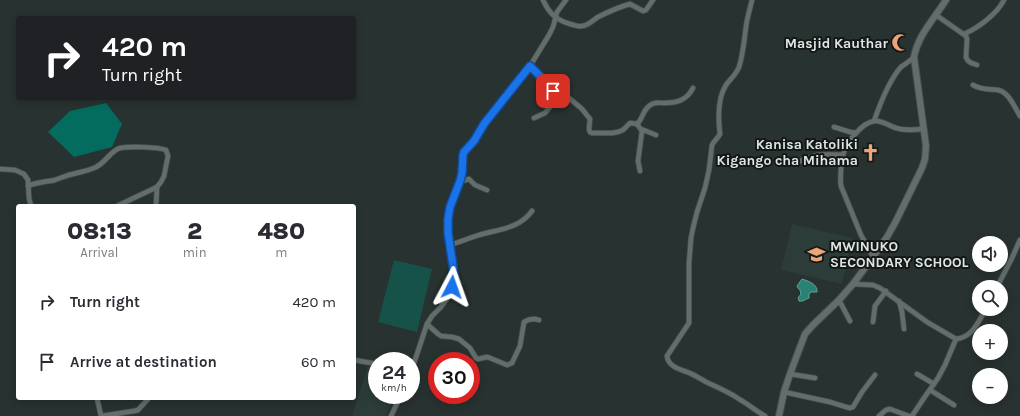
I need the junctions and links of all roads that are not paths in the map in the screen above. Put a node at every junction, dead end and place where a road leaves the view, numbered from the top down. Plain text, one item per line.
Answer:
1 (543, 0) edge
2 (566, 0) edge
3 (653, 0) edge
4 (752, 0) edge
5 (946, 0) edge
6 (1004, 0) edge
7 (936, 15) junction
8 (555, 17) junction
9 (964, 34) junction
10 (914, 57) junction
11 (977, 65) dead end
12 (530, 66) junction
13 (973, 85) dead end
14 (693, 88) dead end
15 (552, 89) junction
16 (560, 95) junction
17 (556, 100) junction
18 (1020, 116) edge
19 (534, 118) dead end
20 (874, 121) junction
21 (637, 124) junction
22 (834, 127) dead end
23 (642, 129) junction
24 (923, 129) junction
25 (856, 133) junction
26 (656, 135) dead end
27 (843, 155) junction
28 (798, 162) dead end
29 (0, 168) edge
30 (640, 171) dead end
31 (460, 182) junction
32 (28, 186) junction
33 (158, 187) junction
34 (487, 190) dead end
35 (30, 204) edge
36 (121, 204) edge
37 (156, 204) edge
38 (532, 211) dead end
39 (1020, 240) edge
40 (450, 245) junction
41 (873, 257) junction
42 (1001, 280) edge
43 (853, 284) junction
44 (886, 291) junction
45 (839, 300) junction
46 (899, 301) junction
47 (982, 316) edge
48 (539, 320) dead end
49 (850, 321) dead end
50 (873, 322) dead end
51 (427, 324) junction
52 (904, 329) dead end
53 (956, 339) junction
54 (418, 352) edge
55 (356, 360) edge
56 (368, 362) edge
57 (790, 374) junction
58 (917, 374) dead end
59 (875, 375) dead end
60 (816, 378) dead end
61 (934, 384) junction
62 (930, 390) junction
63 (784, 392) junction
64 (98, 400) edge
65 (147, 400) edge
66 (397, 404) edge
67 (954, 405) dead end
68 (102, 416) edge
69 (391, 416) edge
70 (765, 416) edge
71 (779, 416) edge
72 (879, 416) edge
73 (909, 416) edge
74 (912, 416) edge

1 - 8 street
2 - 8 street
3 - 8 street
4 - 70 street
5 - 7 street
6 - 9 street
7 - 9 street
7 - 10 street
8 - 12 street
9 - 11 street
10 - 20 street
10 - 24 street
12 - 15 street
12 - 31 street
13 - 18 street
14 - 21 street
15 - 16 street
15 - 17 street
16 - 17 street
16 - 21 street
17 - 19 street
20 - 24 street
20 - 25 street
21 - 23 street
22 - 25 street
23 - 26 street
23 - 30 street
24 - 41 street
25 - 27 street
27 - 28 street
27 - 41 street
29 - 32 street
31 - 34 street
31 - 40 street
32 - 33 street
32 - 35 street
33 - 36 street
33 - 37 street
38 - 40 street
39 - 42 street
40 - 51 street
41 - 43 street
43 - 44 street
43 - 45 street
44 - 46 street
44 - 50 street
45 - 49 street
45 - 57 street
46 - 52 street
46 - 53 street
47 - 53 street
48 - 51 street
51 - 54 street
53 - 61 street
55 - 56 street
57 - 60 street
57 - 63 street
58 - 61 street
59 - 63 street
61 - 62 street
62 - 67 street
62 - 74 street
63 - 71 street
64 - 68 street
65 - 68 street
66 - 69 street
72 - 73 street

